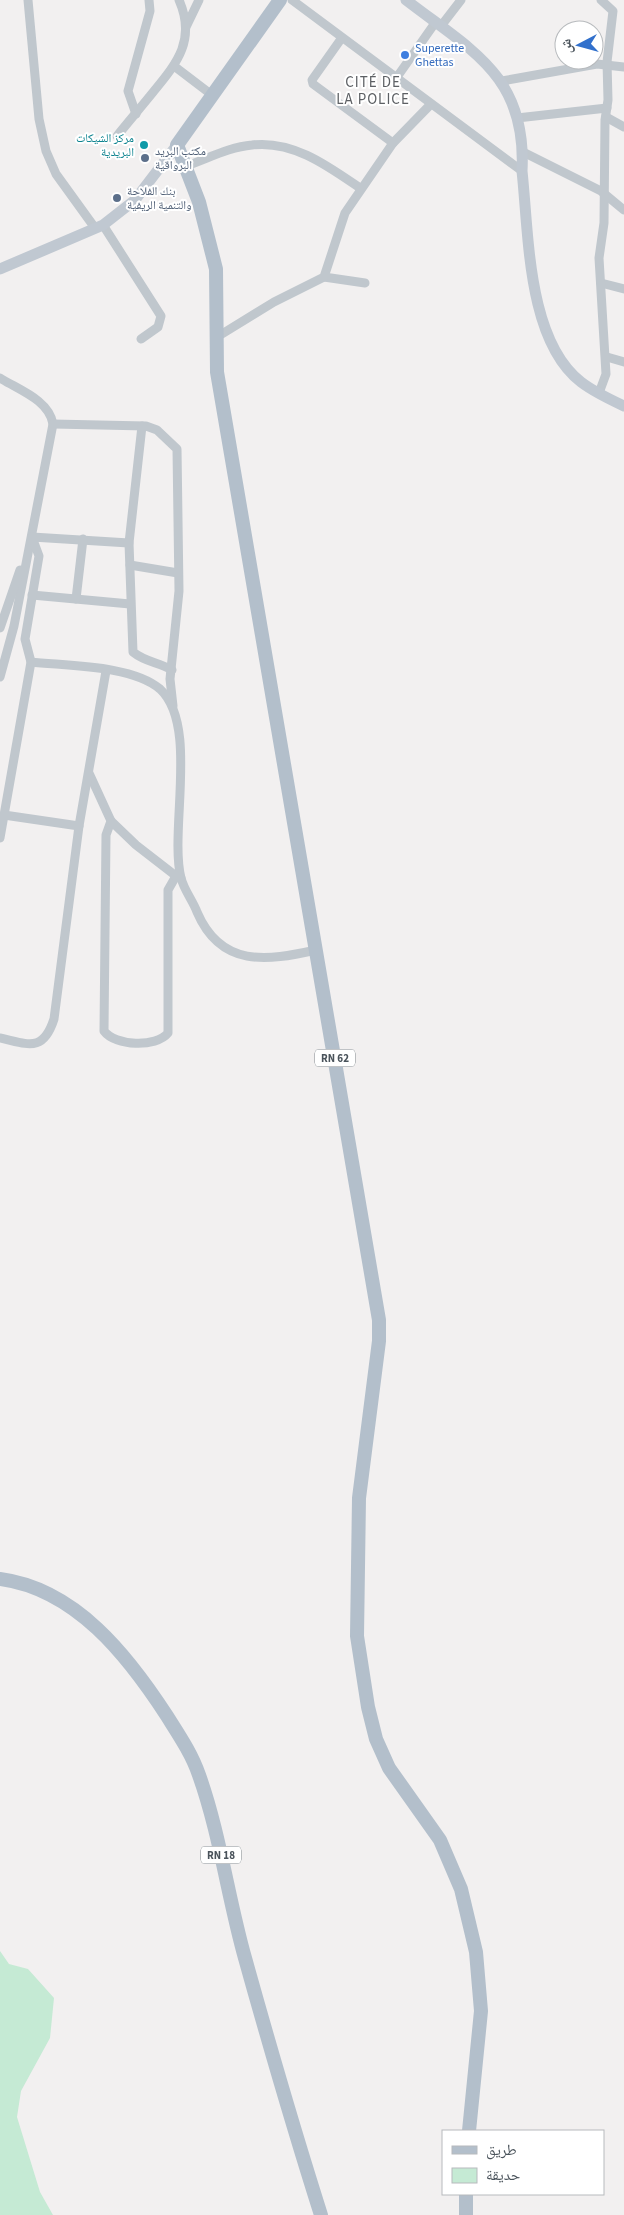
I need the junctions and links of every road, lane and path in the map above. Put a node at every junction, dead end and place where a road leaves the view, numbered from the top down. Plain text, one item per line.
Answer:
1 (28, 0) edge
2 (148, 0) edge
3 (179, 0) edge
4 (199, 0) edge
5 (280, 0) edge
6 (292, 0) edge
7 (406, 0) edge
8 (461, 0) edge
9 (601, 0) edge
10 (438, 24) junction
11 (186, 27) junction
12 (341, 39) junction
13 (607, 65) junction
14 (174, 66) junction
15 (624, 67) edge
16 (397, 78) junction
17 (502, 81) junction
18 (212, 95) junction
19 (432, 104) junction
20 (606, 112) junction
21 (136, 114) junction
22 (517, 118) junction
23 (624, 127) edge
24 (117, 136) dead end
25 (393, 143) junction
26 (177, 145) junction
27 (523, 152) junction
28 (186, 166) junction
29 (522, 171) junction
30 (360, 188) junction
31 (604, 194) junction
32 (624, 210) edge
33 (99, 227) junction
34 (0, 268) edge
35 (324, 277) junction
36 (365, 283) dead end
37 (601, 284) junction
38 (624, 290) edge
39 (217, 336) junction
40 (140, 339) dead end
41 (606, 357) junction
42 (624, 362) edge
43 (0, 378) edge
44 (599, 393) junction
45 (624, 406) edge
46 (54, 424) junction
47 (142, 426) junction
48 (32, 537) junction
49 (83, 539) junction
50 (129, 543) junction
51 (130, 566) junction
52 (178, 573) junction
53 (32, 595) junction
54 (76, 599) junction
55 (130, 604) junction
56 (0, 628) edge
57 (31, 662) junction
58 (172, 670) junction
59 (106, 671) junction
60 (0, 676) edge
61 (173, 710) junction
62 (89, 773) junction
63 (4, 815) junction
64 (111, 822) junction
65 (79, 826) junction
66 (0, 838) edge
67 (179, 877) junction
68 (316, 950) junction
69 (0, 1038) edge
70 (0, 1579) edge
71 (469, 2130) edge
72 (466, 2195) edge
73 (321, 2215) edge
74 (466, 2215) edge

1 - 33 street
2 - 21 street
3 - 11 street
4 - 11 street
5 - 18 main road
6 - 12 street
7 - 10 street
8 - 10 street
9 - 13 street
10 - 16 street
10 - 17 street
11 - 14 street
12 - 16 street
12 - 25 street
13 - 15 street
13 - 17 street
13 - 20 street
14 - 18 street
14 - 21 street
16 - 19 street
17 - 22 street
18 - 26 main road
19 - 25 street
19 - 29 street
20 - 22 street
20 - 23 street
20 - 31 street
21 - 24 street
22 - 27 street
25 - 30 street
26 - 28 main road, RN 62
26 - 33 street
27 - 29 street
27 - 31 street
28 - 30 street
28 - 39 main road, RN 62
29 - 44 street
30 - 35 street
31 - 32 street
31 - 37 street
33 - 34 street
33 - 40 street
35 - 36 street
35 - 39 street
37 - 38 street
37 - 41 street
39 - 68 main road, RN 62
41 - 42 street
41 - 44 street
43 - 46 street
44 - 45 street
46 - 47 street
46 - 48 street
47 - 50 street
47 - 52 street
48 - 49 street
48 - 53 street
48 - 56 street
48 - 60 street
49 - 50 street
49 - 54 street
50 - 51 street
51 - 52 street
51 - 55 street
52 - 58 street
53 - 54 street
53 - 57 street
54 - 55 street
55 - 58 street
57 - 59 street
57 - 63 street
58 - 61 street
59 - 61 street
59 - 62 street
61 - 67 street
62 - 64 street
62 - 65 street
63 - 65 street
63 - 66 street
64 - 67 street
64 - 67 street
65 - 69 street
67 - 68 street
68 - 71 main road, RN 62
70 - 73 main road, RN 18
72 - 74 main road

